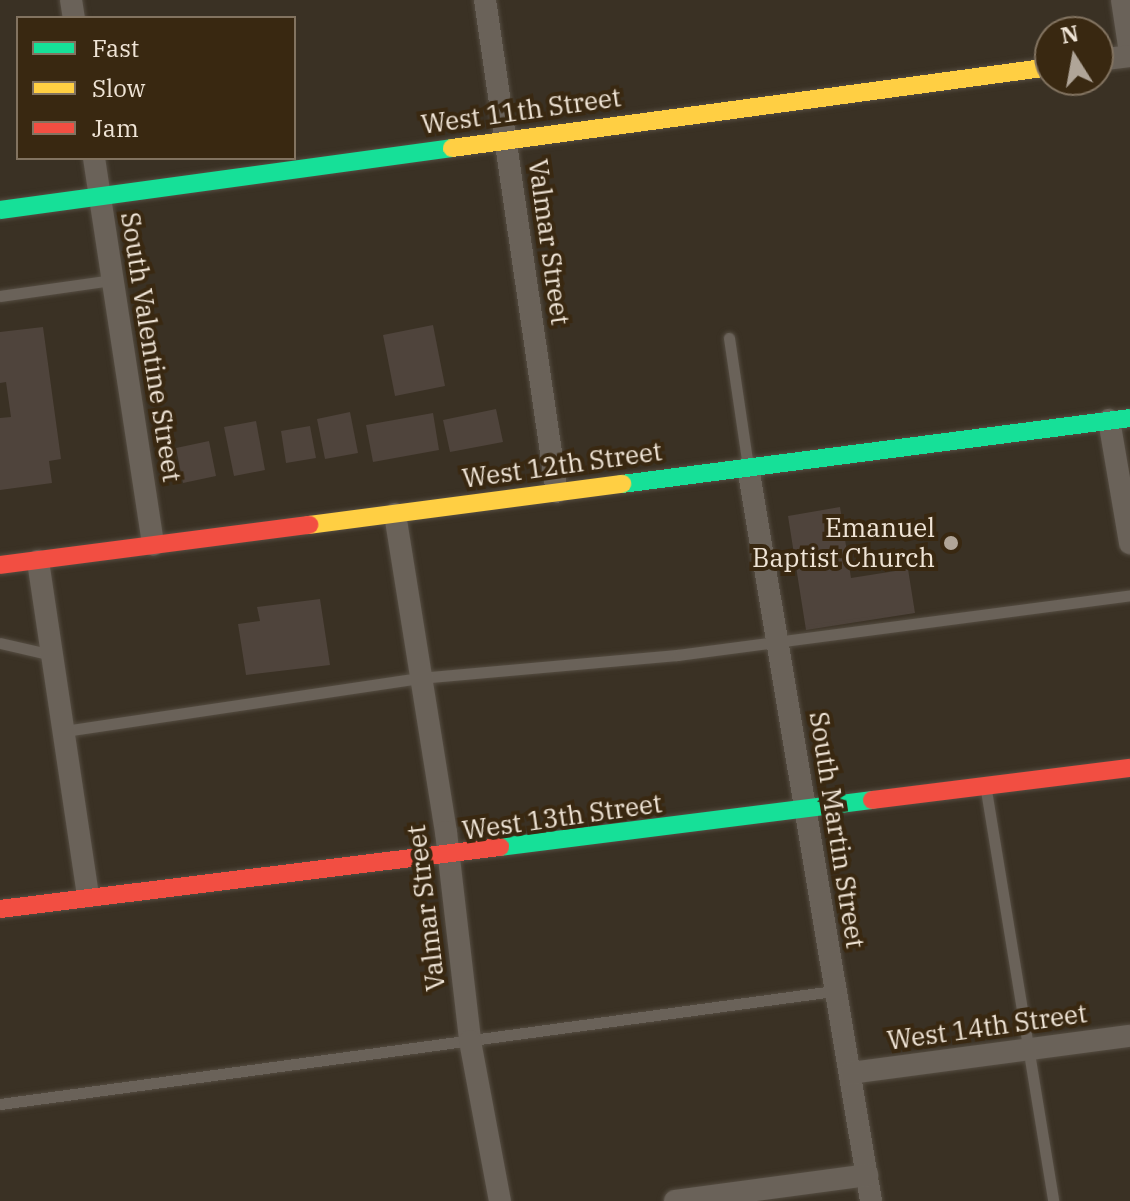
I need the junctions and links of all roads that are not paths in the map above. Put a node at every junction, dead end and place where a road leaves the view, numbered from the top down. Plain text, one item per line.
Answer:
1 (485, 0) edge
2 (1122, 0) edge
3 (1130, 54) edge
4 (1034, 69) edge
5 (506, 141) junction
6 (94, 160) edge
7 (99, 197) junction
8 (0, 210) edge
9 (113, 280) junction
10 (0, 296) edge
11 (729, 338) dead end
12 (1120, 419) edge
13 (748, 467) junction
14 (557, 492) junction
15 (395, 514) junction
16 (1130, 543) edge
17 (153, 545) junction
18 (38, 561) junction
19 (0, 565) edge
20 (1130, 595) edge
21 (780, 640) junction
22 (0, 643) edge
23 (52, 655) junction
24 (419, 678) junction
25 (65, 731) junction
26 (1130, 768) edge
27 (986, 790) junction
28 (804, 811) junction
29 (450, 858) junction
30 (88, 896) junction
31 (0, 909) edge
32 (834, 991) junction
33 (1130, 1036) edge
34 (470, 1041) junction
35 (1029, 1049) junction
36 (851, 1073) junction
37 (0, 1104) edge
38 (867, 1175) junction
39 (500, 1201) edge
40 (675, 1201) edge
41 (871, 1201) edge
42 (1053, 1201) edge

1 - 5 street, Valmar Street
2 - 3 street
4 - 5 street, West 11th Street
5 - 7 street, West 11th Street
5 - 14 street, Valmar Street
6 - 7 street, South Valentine Street
7 - 8 street, West 11th Street
7 - 9 street, South Valentine Street
9 - 10 lane
9 - 17 street, South Valentine Street
11 - 13 lane
12 - 13 street, West 12th Street
12 - 16 street
13 - 14 street, West 12th Street
13 - 21 street, South Martin Street
14 - 15 street, West 12th Street
15 - 17 street, West 12th Street
15 - 24 street, Valmar Street
17 - 18 street, West 12th Street
18 - 19 street, West 12th Street
18 - 23 street
20 - 21 lane
21 - 24 lane
21 - 28 street, South Martin Street
22 - 23 lane
23 - 25 street
24 - 25 lane
24 - 29 street, Valmar Street
25 - 30 street
26 - 27 street, West 13th Street
27 - 28 street, West 13th Street
27 - 35 lane
28 - 29 street, West 13th Street
28 - 32 street, South Martin Street
29 - 30 street, West 13th Street
29 - 34 street, Valmar Street
30 - 31 street, West 13th Street
32 - 34 lane
32 - 36 street, South Martin Street
33 - 35 street, West 14th Street
34 - 37 lane
34 - 39 street, Valmar Street
35 - 36 street, West 14th Street
35 - 42 lane
36 - 38 street, South Martin Street
38 - 40 street
38 - 41 street, South Martin Street

